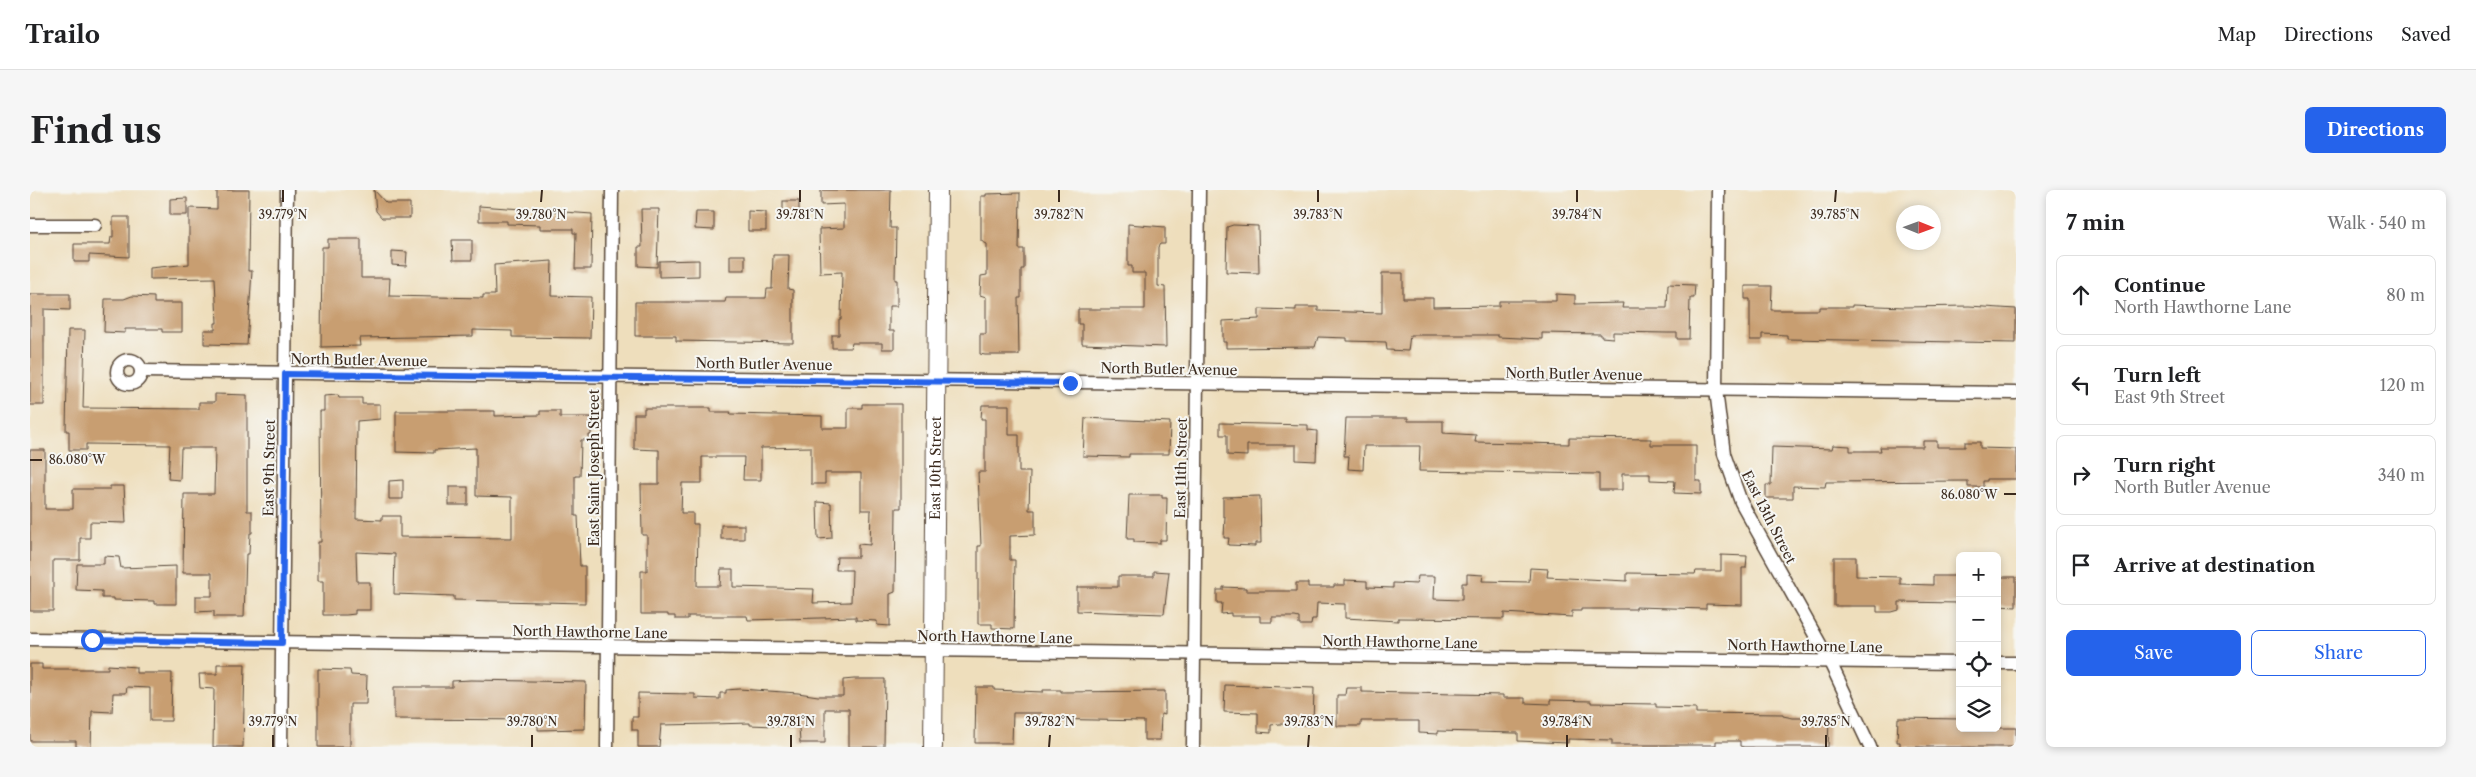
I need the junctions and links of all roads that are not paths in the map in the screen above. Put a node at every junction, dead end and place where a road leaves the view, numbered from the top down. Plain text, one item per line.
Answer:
1 (287, 190) edge
2 (612, 190) edge
3 (938, 190) edge
4 (1198, 190) edge
5 (1718, 190) edge
6 (30, 225) edge
7 (95, 225) dead end
8 (141, 371) dead end
9 (285, 374) junction
10 (610, 378) junction
11 (936, 382) junction
12 (1197, 385) junction
13 (1716, 390) junction
14 (2016, 394) edge
15 (30, 640) edge
16 (282, 643) junction
17 (608, 647) junction
18 (934, 651) junction
19 (1194, 655) junction
20 (1830, 662) junction
21 (1956, 663) edge
22 (2001, 663) edge
23 (2016, 663) edge
24 (281, 747) edge
25 (607, 747) edge
26 (933, 747) edge
27 (1193, 747) edge
28 (1870, 747) edge

1 - 9 street, East 9th Street
2 - 10 street, East Saint Joseph Street
3 - 11 main road, East 10th Street
4 - 12 street, East 11th Street
5 - 13 street, East 13th Street
6 - 7 street
8 - 9 street, North Butler Avenue
9 - 10 street, North Butler Avenue
9 - 16 street, East 9th Street
10 - 11 street, North Butler Avenue
10 - 17 street, East Saint Joseph Street
11 - 12 street, North Butler Avenue
11 - 18 main road, East 10th Street
12 - 13 street, North Butler Avenue
12 - 19 street, East 11th Street
13 - 14 street, North Butler Avenue
13 - 20 street, East 13th Street
15 - 16 street, North Hawthorne Lane
16 - 17 street, North Hawthorne Lane
16 - 24 street, East 9th Street
17 - 18 street, North Hawthorne Lane
17 - 25 street, East Saint Joseph Street
18 - 19 street, North Hawthorne Lane
18 - 26 main road, East 10th Street
19 - 20 street, North Hawthorne Lane
19 - 27 street, East 11th Street
20 - 21 street, North Hawthorne Lane
20 - 28 street, East 13th Street
22 - 23 street

